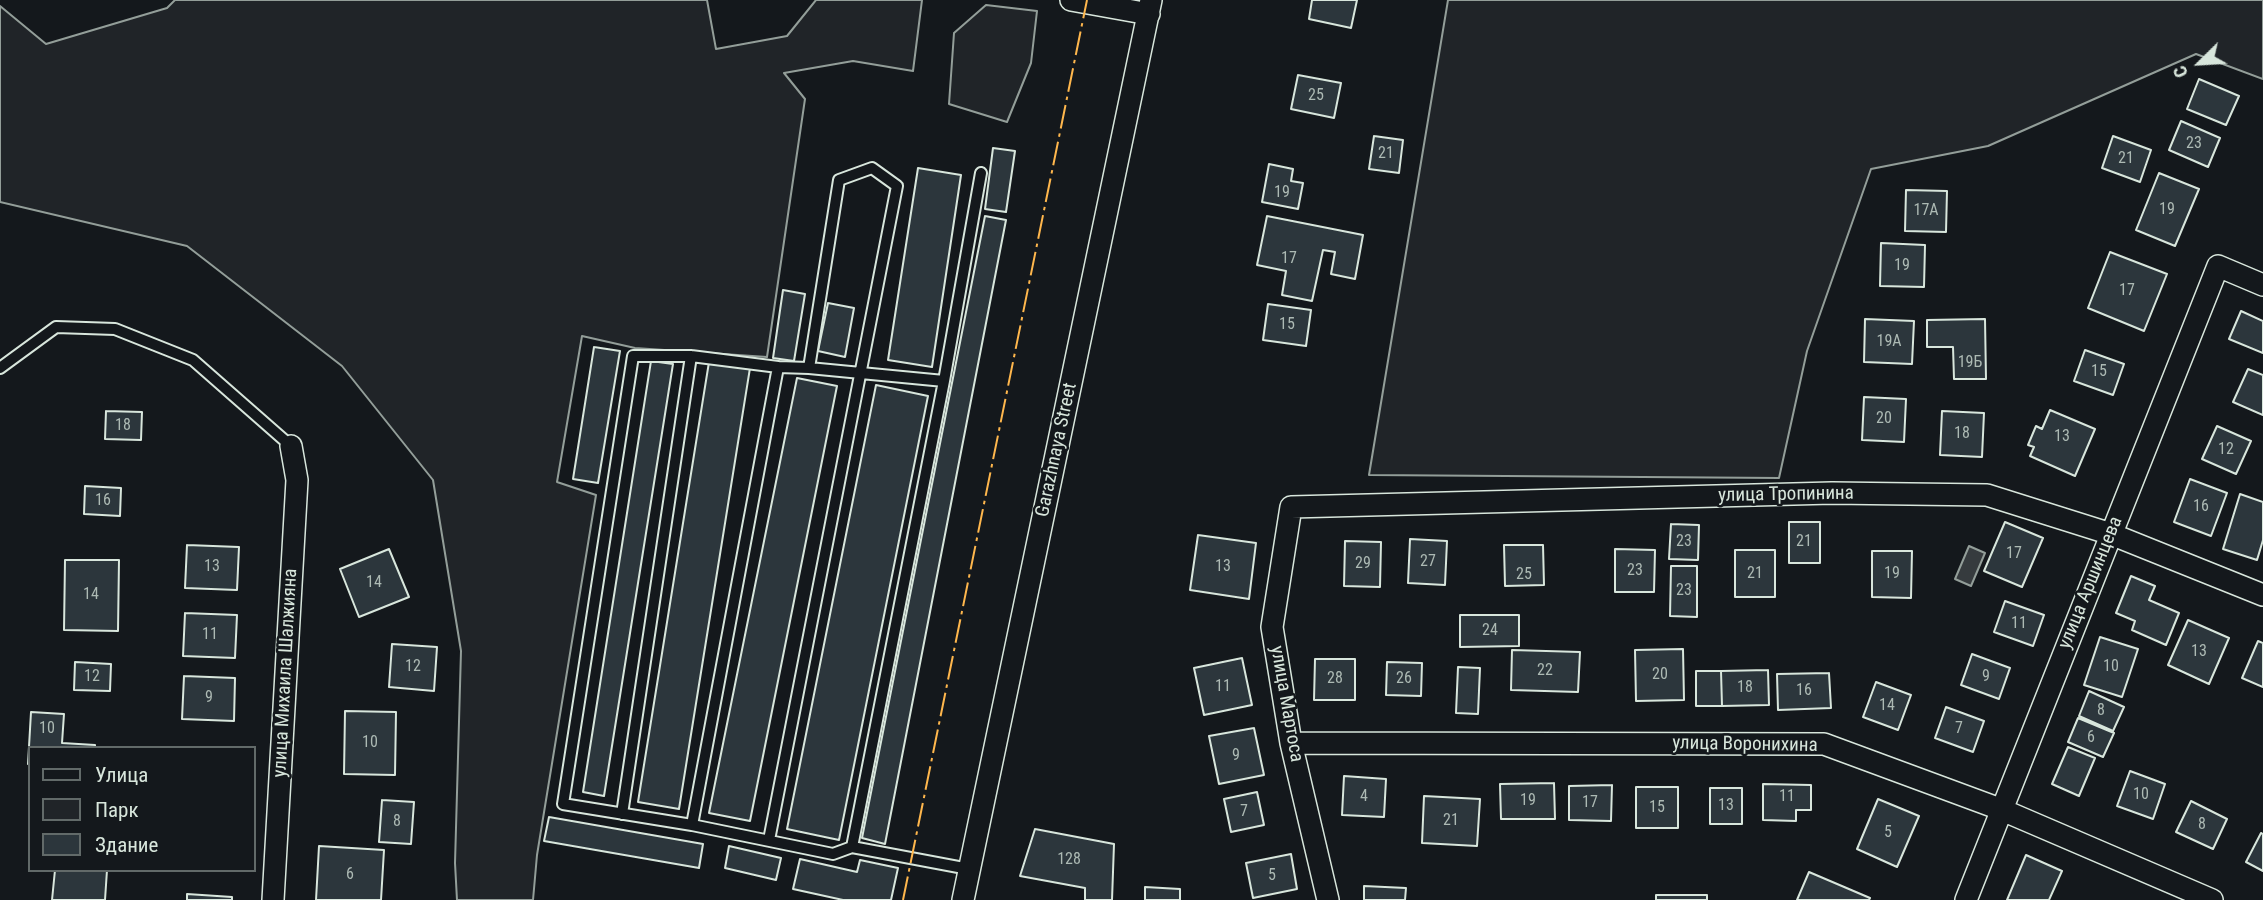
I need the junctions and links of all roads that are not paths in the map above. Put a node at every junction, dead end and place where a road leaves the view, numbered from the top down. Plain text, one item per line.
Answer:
1 (1071, 0) edge
2 (1150, 7) edge
3 (981, 173) dead end
4 (2263, 285) edge
5 (691, 356) junction
6 (778, 368) junction
7 (810, 368) junction
8 (0, 369) edge
9 (860, 373) junction
10 (944, 381) junction
11 (291, 446) joint
12 (1291, 507) joint
13 (2110, 534) junction
14 (2263, 595) edge
15 (1291, 743) junction
16 (2000, 809) junction
17 (622, 814) junction
18 (692, 825) junction
19 (769, 840) junction
20 (852, 847) junction
21 (969, 869) junction
22 (273, 900) edge
23 (963, 900) edge
24 (1328, 900) edge
25 (1966, 900) edge
26 (2212, 900) edge

1 - 2 street
2 - 21 street, Garazhnaya Street
3 - 10 lane
4 - 13 street, улица Аршинцева
5 - 6 lane
5 - 17 lane
5 - 17 lane
6 - 7 lane
6 - 18 lane
7 - 9 lane
7 - 9 lane
8 - 11 lane
9 - 10 lane
9 - 19 lane
10 - 20 lane
11 - 22 street, улица Михаила Шалжияна
12 - 13 street, улица Тропинина
12 - 15 street, улица Мартоса
13 - 14 street, улица Тропинина
13 - 16 street, улица Аршинцева
15 - 16 street, улица Воронихина
15 - 24 street, улица Мартоса
16 - 25 street, улица Аршинцева
16 - 26 street, улица Воронихина
17 - 18 lane
18 - 19 lane
19 - 20 lane
20 - 21 lane
21 - 23 street, Garazhnaya Street

